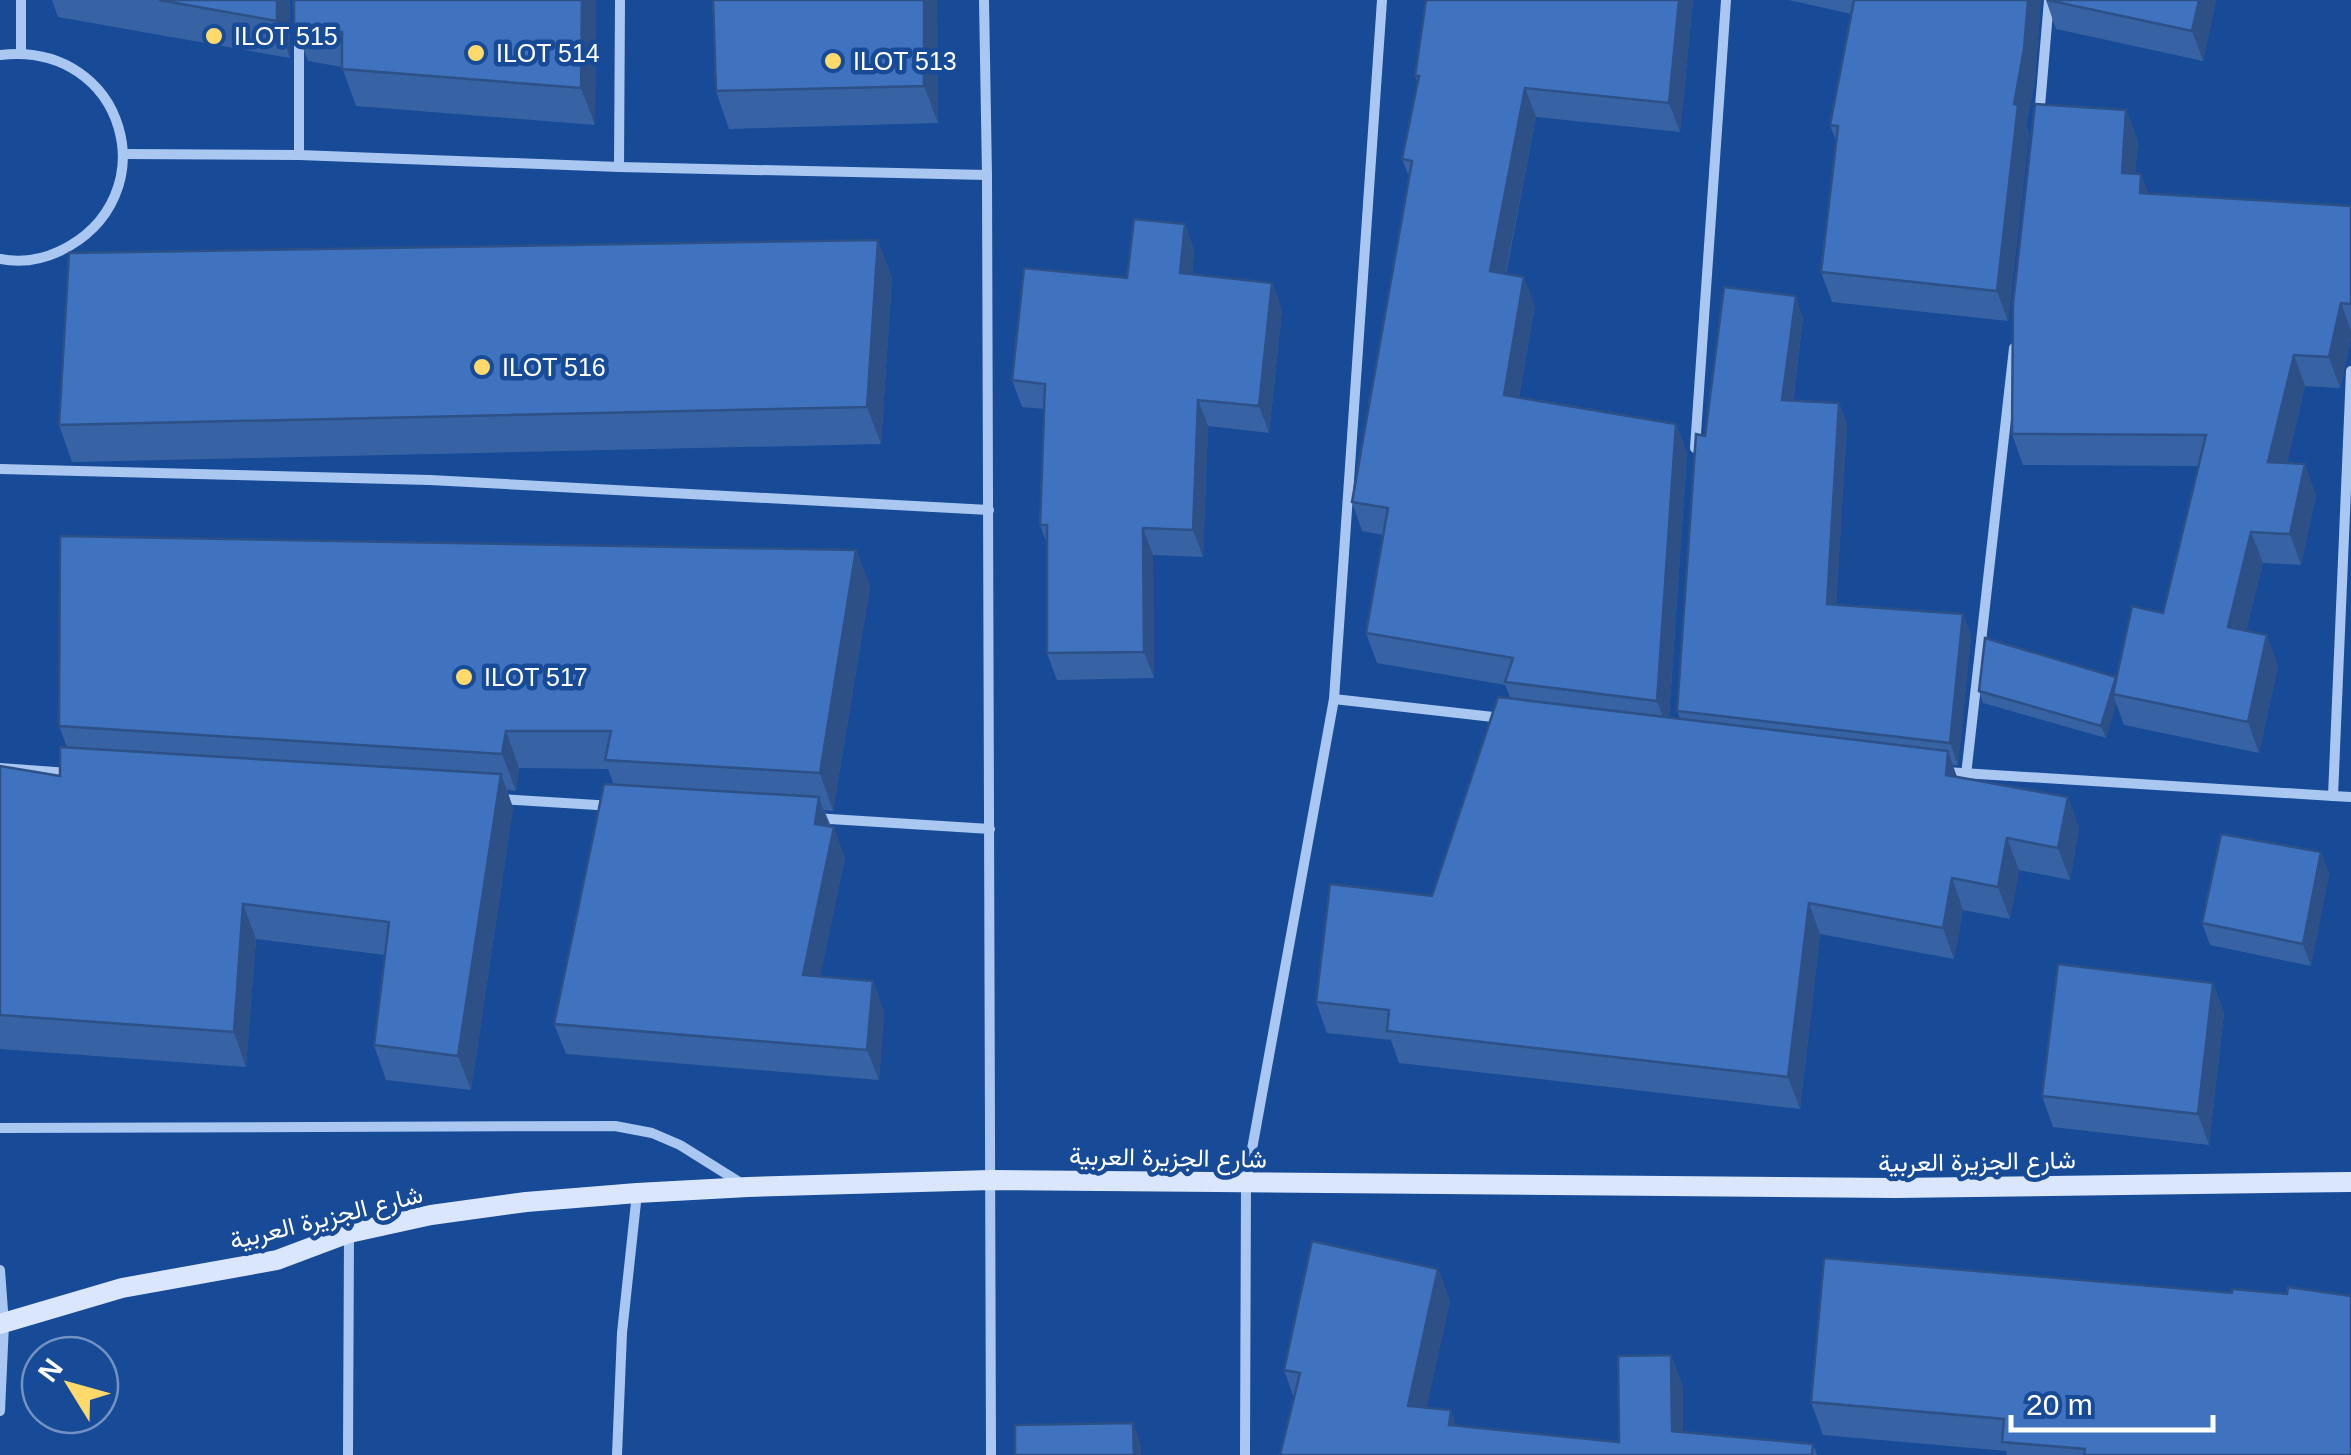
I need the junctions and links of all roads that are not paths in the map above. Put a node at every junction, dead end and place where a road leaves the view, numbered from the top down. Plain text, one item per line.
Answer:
1 (21, 0) edge
2 (299, 0) edge
3 (620, 0) edge
4 (984, 0) edge
5 (1382, 0) edge
6 (1726, 0) edge
7 (2050, 0) edge
8 (21, 52) junction
9 (0, 55) edge
10 (2038, 136) edge
11 (123, 154) junction
12 (299, 155) junction
13 (620, 166) junction
14 (987, 174) junction
15 (0, 259) edge
16 (2016, 330) edge
17 (2351, 371) edge
18 (1694, 459) edge
19 (0, 469) edge
20 (989, 510) junction
21 (1334, 698) junction
22 (1505, 718) edge
23 (0, 768) edge
24 (1927, 770) edge
25 (79, 773) edge
26 (1966, 774) junction
27 (2334, 796) junction
28 (495, 798) edge
29 (2351, 798) edge
30 (634, 807) edge
31 (792, 816) edge
32 (990, 829) junction
33 (0, 1128) edge
34 (991, 1180) junction
35 (1246, 1182) junction
36 (2351, 1182) edge
37 (748, 1187) junction
38 (637, 1193) junction
39 (349, 1233) junction
40 (0, 1270) edge
41 (2, 1324) edge
42 (0, 1412) edge
43 (348, 1455) edge
44 (617, 1455) edge
45 (991, 1455) edge
46 (1246, 1455) edge

1 - 8 street
2 - 12 street
3 - 13 street
4 - 14 street
5 - 21 street
6 - 18 street
7 - 10 street
8 - 9 street
8 - 11 street
11 - 12 street
11 - 15 street
12 - 13 street
13 - 14 street
14 - 20 street
16 - 26 street
17 - 27 street
19 - 20 street
20 - 32 street
21 - 22 street
21 - 35 street
23 - 25 street
24 - 26 street
26 - 27 street
27 - 29 street
28 - 30 street
31 - 32 street
32 - 34 street
33 - 37 street
34 - 35 street, شارع الجزيرة العربية
34 - 37 street, شارع الجزيرة العربية
34 - 45 street
35 - 36 street, شارع الجزيرة العربية
35 - 46 street
37 - 38 street, شارع الجزيرة العربية
38 - 39 street, شارع الجزيرة العربية
38 - 44 street
39 - 41 street, شارع الجزيرة العربية
39 - 43 street
40 - 41 street
41 - 42 street

